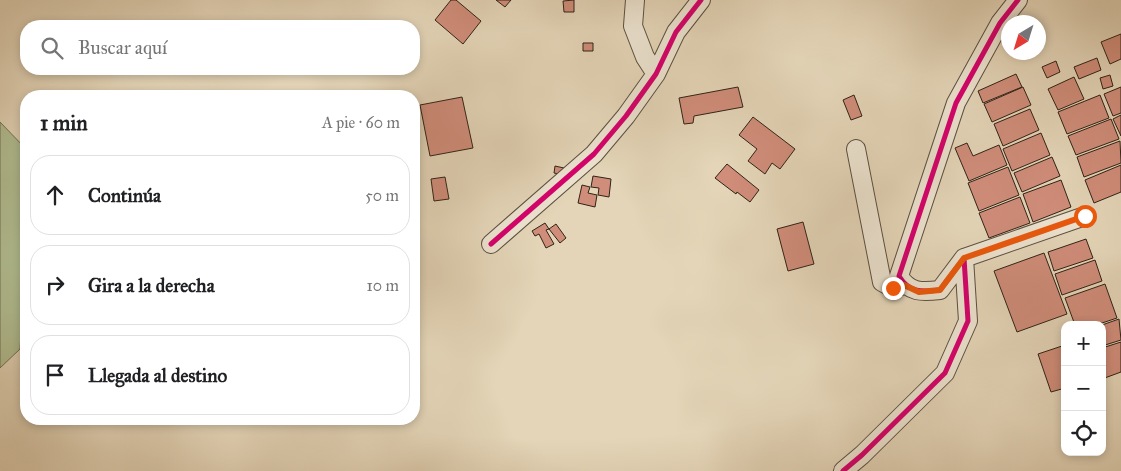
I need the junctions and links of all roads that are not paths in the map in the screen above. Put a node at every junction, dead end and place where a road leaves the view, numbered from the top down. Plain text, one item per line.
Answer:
1 (635, 0) edge
2 (701, 0) edge
3 (1018, 0) edge
4 (656, 74) junction
5 (856, 149) dead end
6 (1085, 216) dead end
7 (491, 244) dead end
8 (964, 258) junction
9 (904, 285) junction
10 (843, 471) edge

1 - 4 street
2 - 4 street
3 - 9 street
4 - 7 street
5 - 9 street
6 - 8 street
8 - 9 street
8 - 10 street

